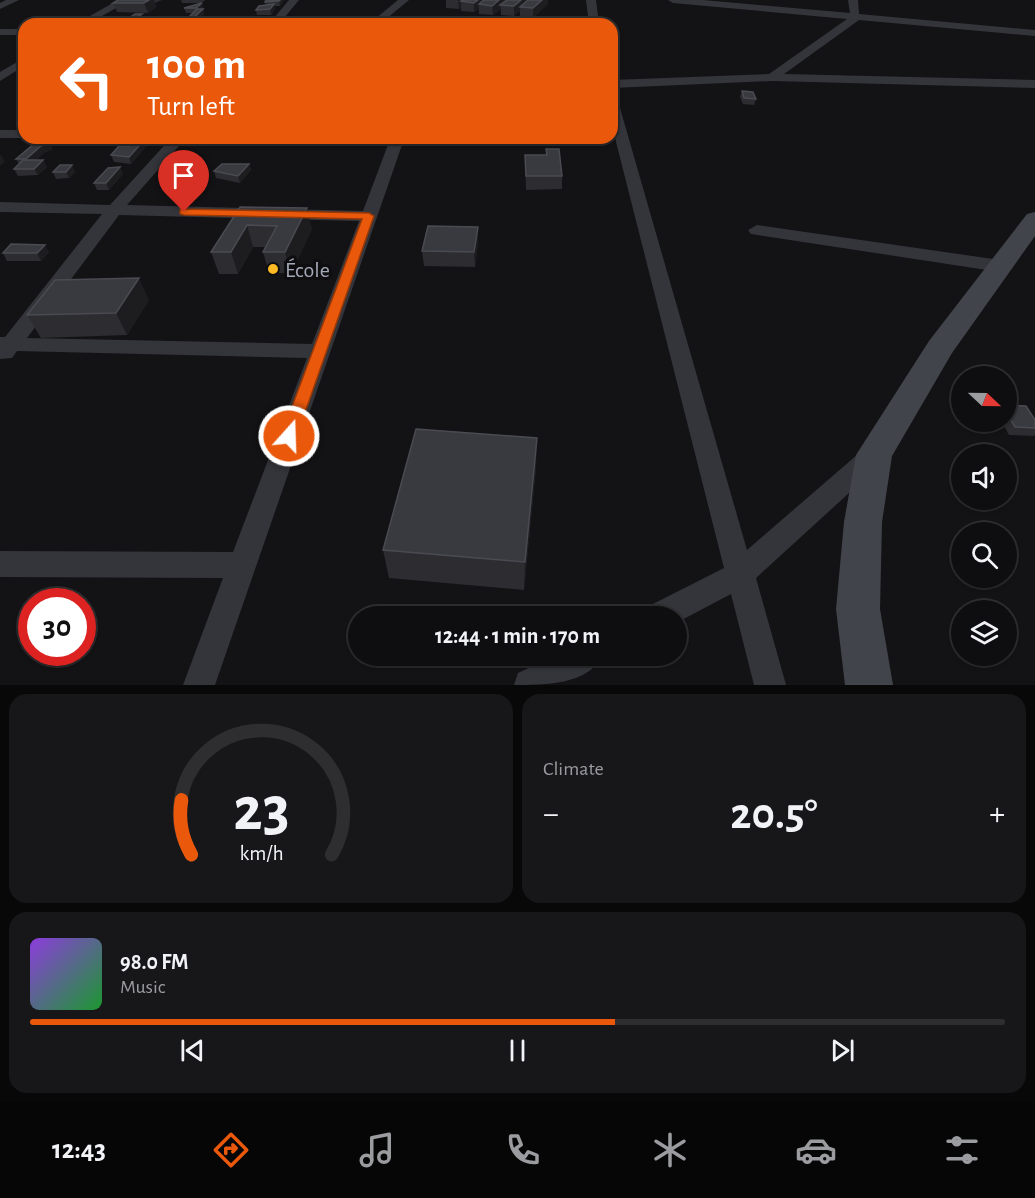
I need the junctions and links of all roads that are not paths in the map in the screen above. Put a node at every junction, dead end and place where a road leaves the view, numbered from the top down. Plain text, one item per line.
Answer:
1 (14, 0) edge
2 (125, 0) edge
3 (294, 0) edge
4 (404, 0) edge
5 (591, 0) edge
6 (673, 0) edge
7 (853, 0) edge
8 (0, 6) edge
9 (92, 18) edge
10 (279, 18) edge
11 (382, 18) edge
12 (593, 18) edge
13 (855, 18) junction
14 (0, 32) edge
15 (18, 32) edge
16 (18, 32) edge
17 (1035, 33) edge
18 (0, 39) edge
19 (18, 65) edge
20 (0, 77) edge
21 (772, 77) junction
22 (618, 84) edge
23 (1035, 84) edge
24 (0, 134) edge
25 (18, 134) edge
26 (618, 142) edge
27 (174, 144) edge
28 (395, 144) edge
29 (0, 207) edge
30 (114, 210) junction
31 (369, 216) junction
32 (1035, 219) edge
33 (757, 230) dead end
34 (1000, 266) junction
35 (4, 349) edge
36 (320, 351) junction
37 (874, 455) junction
38 (0, 564) edge
39 (243, 565) junction
40 (739, 575) junction
41 (679, 606) edge
42 (567, 666) edge
43 (199, 685) edge
44 (530, 685) edge
45 (770, 685) edge
46 (869, 685) edge

1 - 8 street
2 - 9 street
3 - 10 street
4 - 11 street
5 - 12 street
6 - 13 street
7 - 13 street
13 - 17 street
13 - 21 street
14 - 15 street
16 - 18 street
19 - 20 street
21 - 22 street
21 - 23 street
24 - 25 street
26 - 40 street
27 - 30 street
28 - 31 street
29 - 30 street
30 - 31 street
30 - 35 street
31 - 36 street
32 - 34 main road
33 - 34 street
34 - 37 main road
35 - 36 street
36 - 39 street
37 - 40 street
37 - 46 main road
38 - 39 street
39 - 43 street
40 - 41 street
40 - 45 street
42 - 44 street

